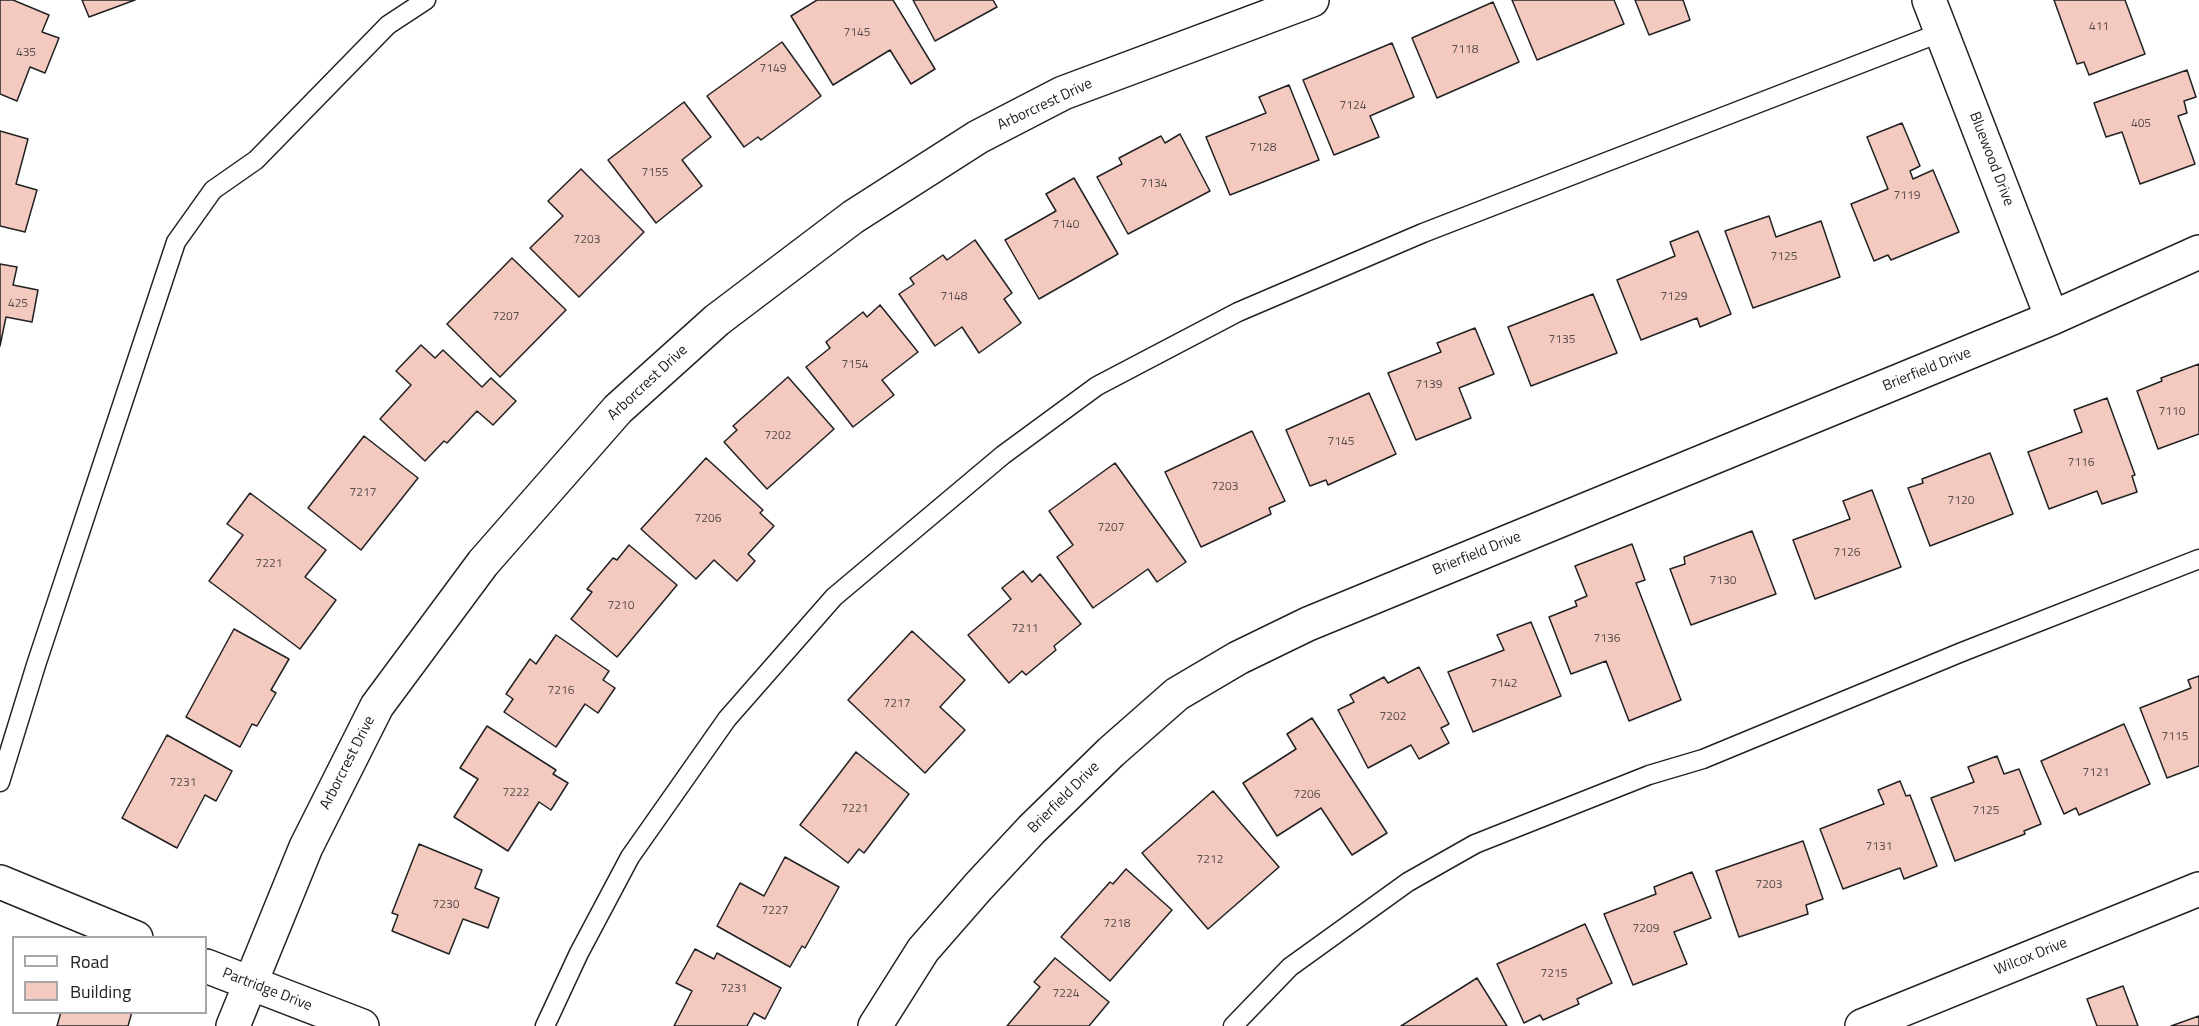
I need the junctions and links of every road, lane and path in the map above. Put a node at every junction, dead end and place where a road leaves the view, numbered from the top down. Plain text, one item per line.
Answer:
1 (426, 0) edge
2 (1312, 0) edge
3 (1929, 0) edge
4 (1942, 32) junction
5 (2199, 252) edge
6 (2052, 318) junction
7 (2199, 559) edge
8 (0, 782) edge
9 (0, 882) edge
10 (2199, 889) edge
11 (131, 936) edge
12 (207, 966) edge
13 (249, 984) junction
14 (233, 1026) edge
15 (362, 1026) edge
16 (545, 1026) edge
17 (875, 1026) edge
18 (1233, 1026) edge
19 (1862, 1026) edge

1 - 8 lane
2 - 13 street, Arborcrest Drive
3 - 4 street, Bluewood Drive
4 - 6 street, Bluewood Drive
4 - 16 lane
5 - 6 street, Brierfield Drive
6 - 17 street, Brierfield Drive
7 - 18 lane
9 - 11 street
10 - 19 street, Wilcox Drive
12 - 13 street, Partridge Drive
13 - 14 street, Arborcrest Drive
13 - 15 street, Partridge Drive

